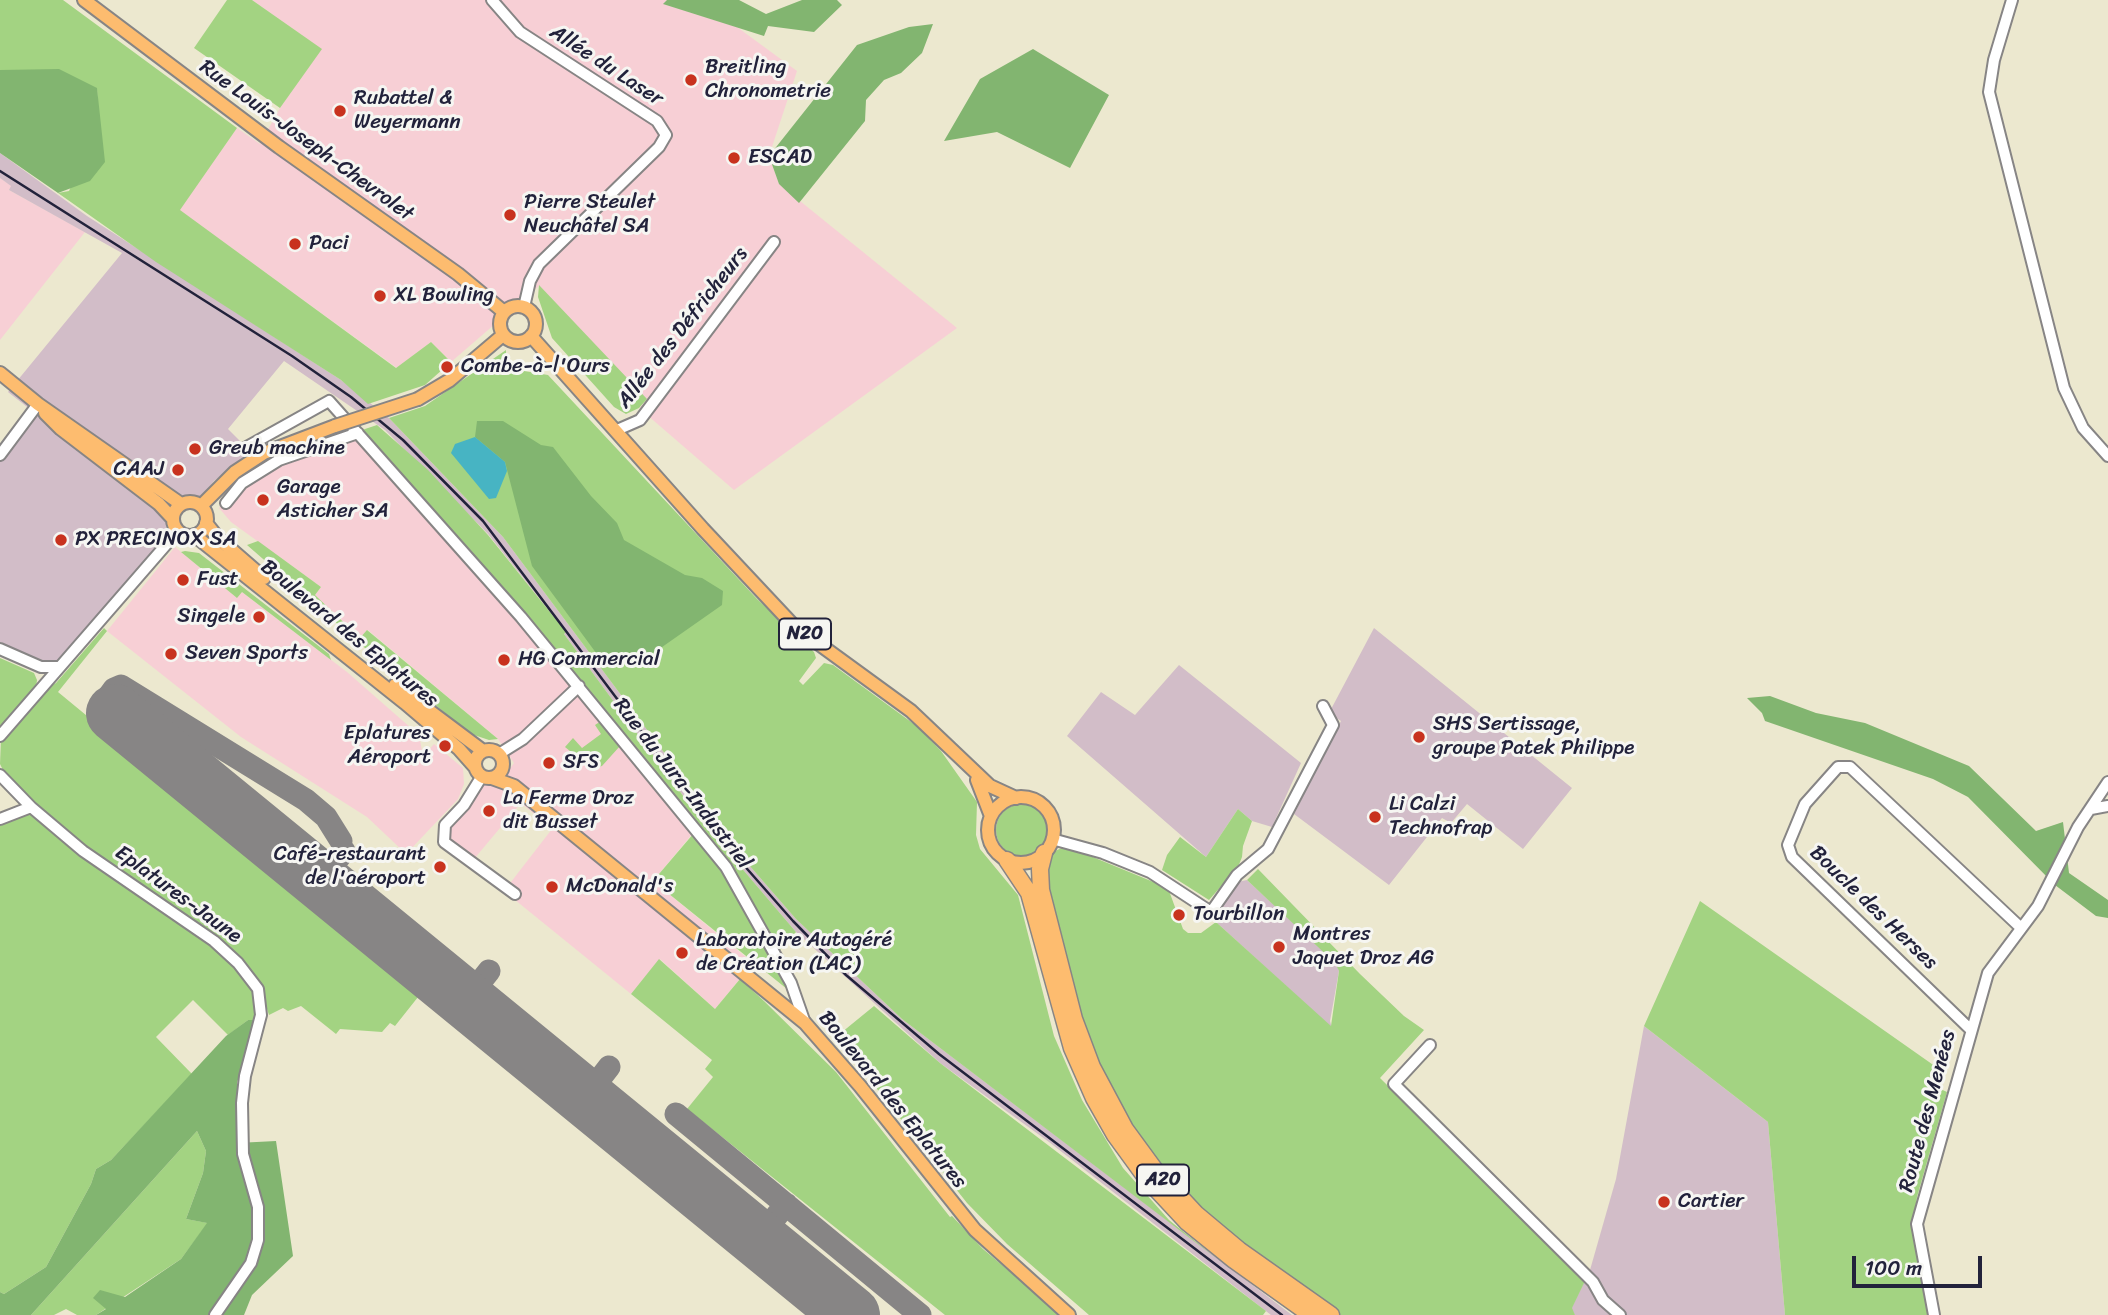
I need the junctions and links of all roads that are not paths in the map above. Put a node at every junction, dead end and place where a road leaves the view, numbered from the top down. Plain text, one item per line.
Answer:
1 (84, 0) edge
2 (492, 0) edge
3 (2012, 0) edge
4 (775, 242) dead end
5 (524, 307) junction
6 (504, 312) junction
7 (503, 335) junction
8 (531, 336) junction
9 (0, 373) edge
10 (38, 404) junction
11 (617, 430) junction
12 (358, 433) junction
13 (243, 449) dead end
14 (0, 455) edge
15 (2108, 456) edge
16 (226, 503) dead end
17 (181, 504) junction
18 (201, 506) junction
19 (206, 523) junction
20 (175, 525) junction
21 (194, 536) junction
22 (0, 649) edge
23 (59, 667) junction
24 (579, 686) junction
25 (1323, 706) dead end
26 (0, 736) edge
27 (484, 751) junction
28 (501, 760) junction
29 (974, 773) junction
30 (483, 774) junction
31 (0, 775) edge
32 (2108, 782) edge
33 (514, 786) junction
34 (1016, 798) junction
35 (2108, 806) edge
36 (32, 807) junction
37 (2091, 809) junction
38 (991, 816) junction
39 (0, 819) edge
40 (1048, 846) junction
41 (1007, 860) junction
42 (514, 894) dead end
43 (2020, 927) junction
44 (805, 1023) junction
45 (1970, 1029) junction
46 (1430, 1045) dead end
47 (215, 1315) edge
48 (1069, 1315) edge
49 (1311, 1315) edge
50 (1331, 1315) edge
51 (1620, 1315) edge
52 (1934, 1315) edge

1 - 6 main road, Rue Louis-Joseph-Chevrolet
2 - 5 street, Allée du Laser
3 - 15 street
4 - 11 street, Allée des Défricheurs
5 - 6 main road
5 - 8 main road, N20
6 - 7 main road
7 - 8 main road
7 - 18 main road, bridge
8 - 11 main road, N20
9 - 10 main road
10 - 14 street
10 - 17 main road
10 - 20 main road
11 - 29 main road, N20
12 - 13 street, Rue du Jura-Industriel
12 - 16 street
12 - 24 street, Rue du Jura-Industriel
17 - 18 main road
17 - 20 main road
18 - 19 main road
19 - 21 main road
19 - 27 main road, Boulevard des Eplatures
20 - 21 main road
20 - 23 street
21 - 30 main road, Boulevard des Eplatures
22 - 23 street
23 - 26 street
24 - 28 street
24 - 44 street, Rue du Jura-Industriel
25 - 40 street
27 - 28 main road
27 - 30 main road
28 - 30 main road
28 - 33 main road, Boulevard des Eplatures
29 - 34 main road, N20
29 - 38 main road, N20
30 - 33 main road, Boulevard des Eplatures
30 - 42 street
31 - 36 street, Eplatures-Jaune
32 - 37 street, Route des Menées
33 - 44 main road, Boulevard des Eplatures
34 - 38 main road
34 - 40 main road, N20
35 - 37 street
36 - 39 street
36 - 47 street, Eplatures-Jaune
37 - 43 street, Route des Menées
38 - 41 main road, N20
40 - 41 main road
40 - 50 highway, A20
41 - 49 highway, A20
43 - 45 street, Route des Menées
43 - 45 street, Boucle des Herses
44 - 48 main road, Boulevard des Eplatures
45 - 52 street, Route des Menées
46 - 51 street

